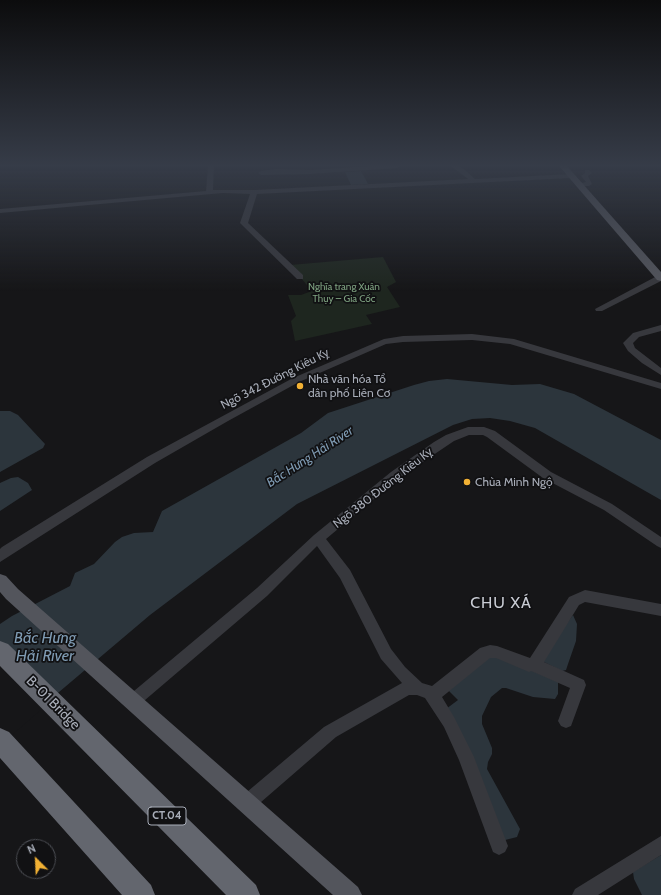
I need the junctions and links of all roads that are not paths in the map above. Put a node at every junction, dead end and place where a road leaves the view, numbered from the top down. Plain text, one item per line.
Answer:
1 (36, 208) edge
2 (249, 208) edge
3 (600, 208) edge
4 (0, 211) edge
5 (300, 277) dead end
6 (661, 278) edge
7 (599, 309) dead end
8 (661, 328) edge
9 (661, 372) edge
10 (661, 386) edge
11 (318, 538) junction
12 (661, 543) edge
13 (0, 557) edge
14 (0, 581) edge
15 (661, 610) edge
16 (0, 651) edge
17 (532, 664) junction
18 (424, 691) junction
19 (126, 695) junction
20 (566, 721) dead end
21 (0, 740) edge
22 (247, 803) junction
23 (661, 845) edge
24 (499, 846) dead end
25 (141, 895) edge
26 (246, 895) edge
27 (350, 895) edge
28 (582, 895) edge

1 - 4 street
2 - 5 street
3 - 6 main road
6 - 7 street
8 - 9 street
10 - 13 street, Ngõ 342 Đường Kiêu Kỵ
11 - 12 street, Ngõ 380 Đường Kiêu Kỵ
11 - 18 street
11 - 19 street, Ngõ 380 Đường Kiêu Kỵ
14 - 19 main road
15 - 17 street
16 - 26 highway, B-01 Bridge / CT.04
17 - 18 street
17 - 20 street
18 - 22 street
18 - 24 street
19 - 22 main road
21 - 25 highway
22 - 27 main road
23 - 28 street

